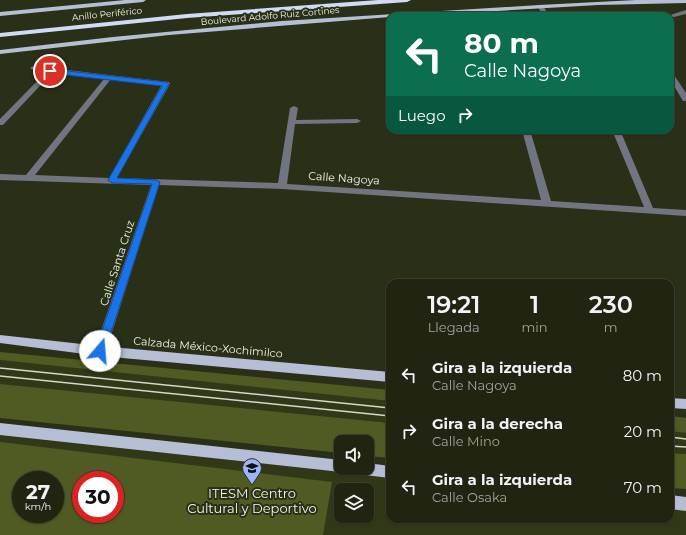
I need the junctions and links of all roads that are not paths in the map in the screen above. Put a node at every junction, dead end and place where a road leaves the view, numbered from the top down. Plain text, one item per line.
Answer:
1 (143, 0) edge
2 (304, 0) edge
3 (407, 0) edge
4 (686, 1) edge
5 (224, 5) dead end
6 (208, 6) dead end
7 (540, 6) junction
8 (439, 12) edge
9 (544, 12) edge
10 (0, 14) edge
11 (116, 15) dead end
12 (386, 15) edge
13 (685, 15) edge
14 (674, 16) edge
15 (54, 21) dead end
16 (0, 27) edge
17 (0, 35) edge
18 (0, 52) edge
19 (33, 68) dead end
20 (50, 71) junction
21 (108, 78) junction
22 (674, 80) edge
23 (686, 99) edge
24 (294, 108) dead end
25 (357, 121) dead end
26 (292, 122) junction
27 (0, 123) edge
28 (527, 134) edge
29 (618, 134) edge
30 (0, 177) edge
31 (28, 178) junction
32 (112, 180) junction
33 (156, 182) junction
34 (282, 186) junction
35 (547, 204) junction
36 (650, 211) junction
37 (686, 213) edge
38 (0, 340) edge
39 (100, 351) junction
40 (386, 377) edge
41 (674, 403) edge
42 (686, 404) edge
43 (0, 429) edge
44 (334, 465) edge
45 (374, 470) edge
46 (386, 472) edge
47 (674, 502) edge
48 (686, 504) edge

1 - 10 main road
2 - 5 highway
3 - 17 highway, Anillo Periférico
4 - 7 main road, Boulevard Adolfo Ruiz Cortines
6 - 11 highway, Anillo Periférico
7 - 8 main road, Boulevard Adolfo Ruiz Cortines
7 - 9 street
12 - 18 main road, Boulevard Adolfo Ruiz Cortines
13 - 14 street
15 - 16 highway
19 - 20 street
20 - 21 street
20 - 27 street
21 - 31 street
21 - 32 street
22 - 23 street
24 - 26 street
25 - 26 street
26 - 34 street
28 - 35 street
29 - 36 street
30 - 31 street, Calle Nagoya
31 - 32 street, Calle Nagoya
32 - 33 street, Calle Nagoya
33 - 34 street, Calle Nagoya
33 - 39 street, Calle Santa Cruz
34 - 35 street, Calle Nagoya
35 - 36 street, Calle Nagoya
36 - 37 street, Calle Nagoya
38 - 39 main road, Calzada México-Xochimilco
39 - 40 main road, Calzada México-Xochimilco
41 - 42 main road
43 - 44 main road
45 - 46 main road
47 - 48 main road

